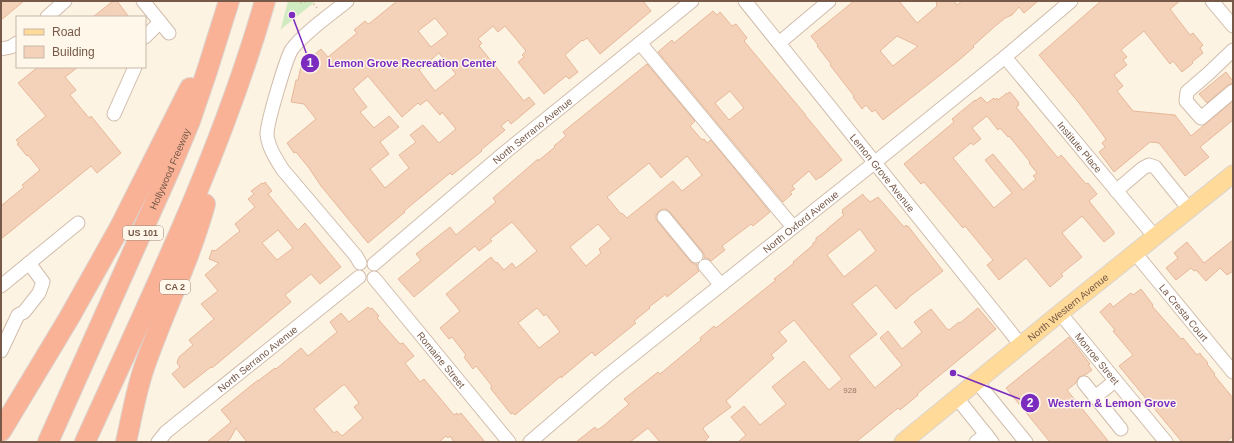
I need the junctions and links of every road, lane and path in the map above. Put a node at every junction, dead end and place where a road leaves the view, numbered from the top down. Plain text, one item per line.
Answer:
1 (65, 1) edge
2 (143, 1) edge
3 (265, 1) edge
4 (297, 1) edge
5 (308, 1) edge
6 (347, 1) edge
7 (692, 1) edge
8 (745, 1) edge
9 (829, 1) edge
10 (1071, 1) edge
11 (1212, 1) edge
12 (227, 10) edge
13 (48, 16) edge
14 (160, 22) junction
15 (1233, 26) edge
16 (169, 33) dead end
17 (146, 36) edge
18 (640, 43) junction
19 (779, 43) junction
20 (16, 44) edge
21 (1, 49) edge
22 (1233, 50) edge
23 (1005, 57) junction
24 (135, 68) edge
25 (1233, 90) edge
26 (114, 114) dead end
27 (222, 132) junction
28 (874, 163) junction
29 (1233, 174) edge
30 (1116, 191) junction
31 (1189, 209) junction
32 (664, 217) dead end
33 (78, 223) dead end
34 (793, 228) junction
35 (1154, 237) junction
36 (1135, 253) junction
37 (696, 256) dead end
38 (29, 263) junction
39 (360, 263) junction
40 (374, 264) junction
41 (705, 266) dead end
42 (359, 277) junction
43 (374, 278) junction
44 (721, 285) junction
45 (1, 286) edge
46 (1060, 313) junction
47 (1021, 345) junction
48 (1, 351) edge
49 (1233, 372) edge
50 (1116, 381) junction
51 (977, 382) junction
52 (1084, 383) dead end
53 (1096, 397) junction
54 (957, 398) junction
55 (1121, 429) dead end
56 (1, 431) edge
57 (985, 439) edge
58 (48, 442) edge
59 (85, 442) edge
60 (126, 442) edge
61 (158, 442) edge
62 (508, 442) edge
63 (530, 442) edge
64 (903, 442) edge
65 (1026, 442) edge
66 (1166, 442) edge

1 - 13 street
2 - 14 street
3 - 27 highway, US 101
4 - 5 path
6 - 39 street
7 - 18 street, North Serrano Avenue
8 - 19 street, Lemon Grove Avenue
9 - 19 street
10 - 23 street, North Oxford Avenue
11 - 15 street
12 - 56 highway
12 - 58 highway, Hollywood Freeway / US 101
14 - 16 street
14 - 17 street
18 - 34 street
18 - 40 street, North Serrano Avenue
19 - 28 street, Lemon Grove Avenue
20 - 21 street
22 - 25 street
23 - 28 street, North Oxford Avenue
23 - 30 street, Institute Place
24 - 26 street
27 - 59 highway, US 101
27 - 60 highway, CA 2
28 - 34 street, North Oxford Avenue
28 - 47 street, Lemon Grove Avenue
29 - 31 main road, North Western Avenue
30 - 31 street
30 - 35 street, Institute Place
31 - 35 main road, North Western Avenue
32 - 37 street
33 - 38 street
34 - 44 street, North Oxford Avenue
35 - 36 main road, North Western Avenue
36 - 46 main road, North Western Avenue
36 - 49 street, La Cresta Court
38 - 45 street
38 - 48 street
39 - 40 street
39 - 42 street
40 - 43 street
41 - 44 street
42 - 43 street
42 - 61 street, North Serrano Avenue
43 - 62 street, Romaine Street
44 - 63 street, North Oxford Avenue
46 - 47 main road, North Western Avenue
46 - 50 street, Monroe Street
47 - 51 main road, North Western Avenue
50 - 53 street
50 - 66 street, Monroe Street
51 - 54 main road, North Western Avenue
51 - 65 street
52 - 53 street
53 - 55 street
54 - 57 street
54 - 64 main road, North Western Avenue

